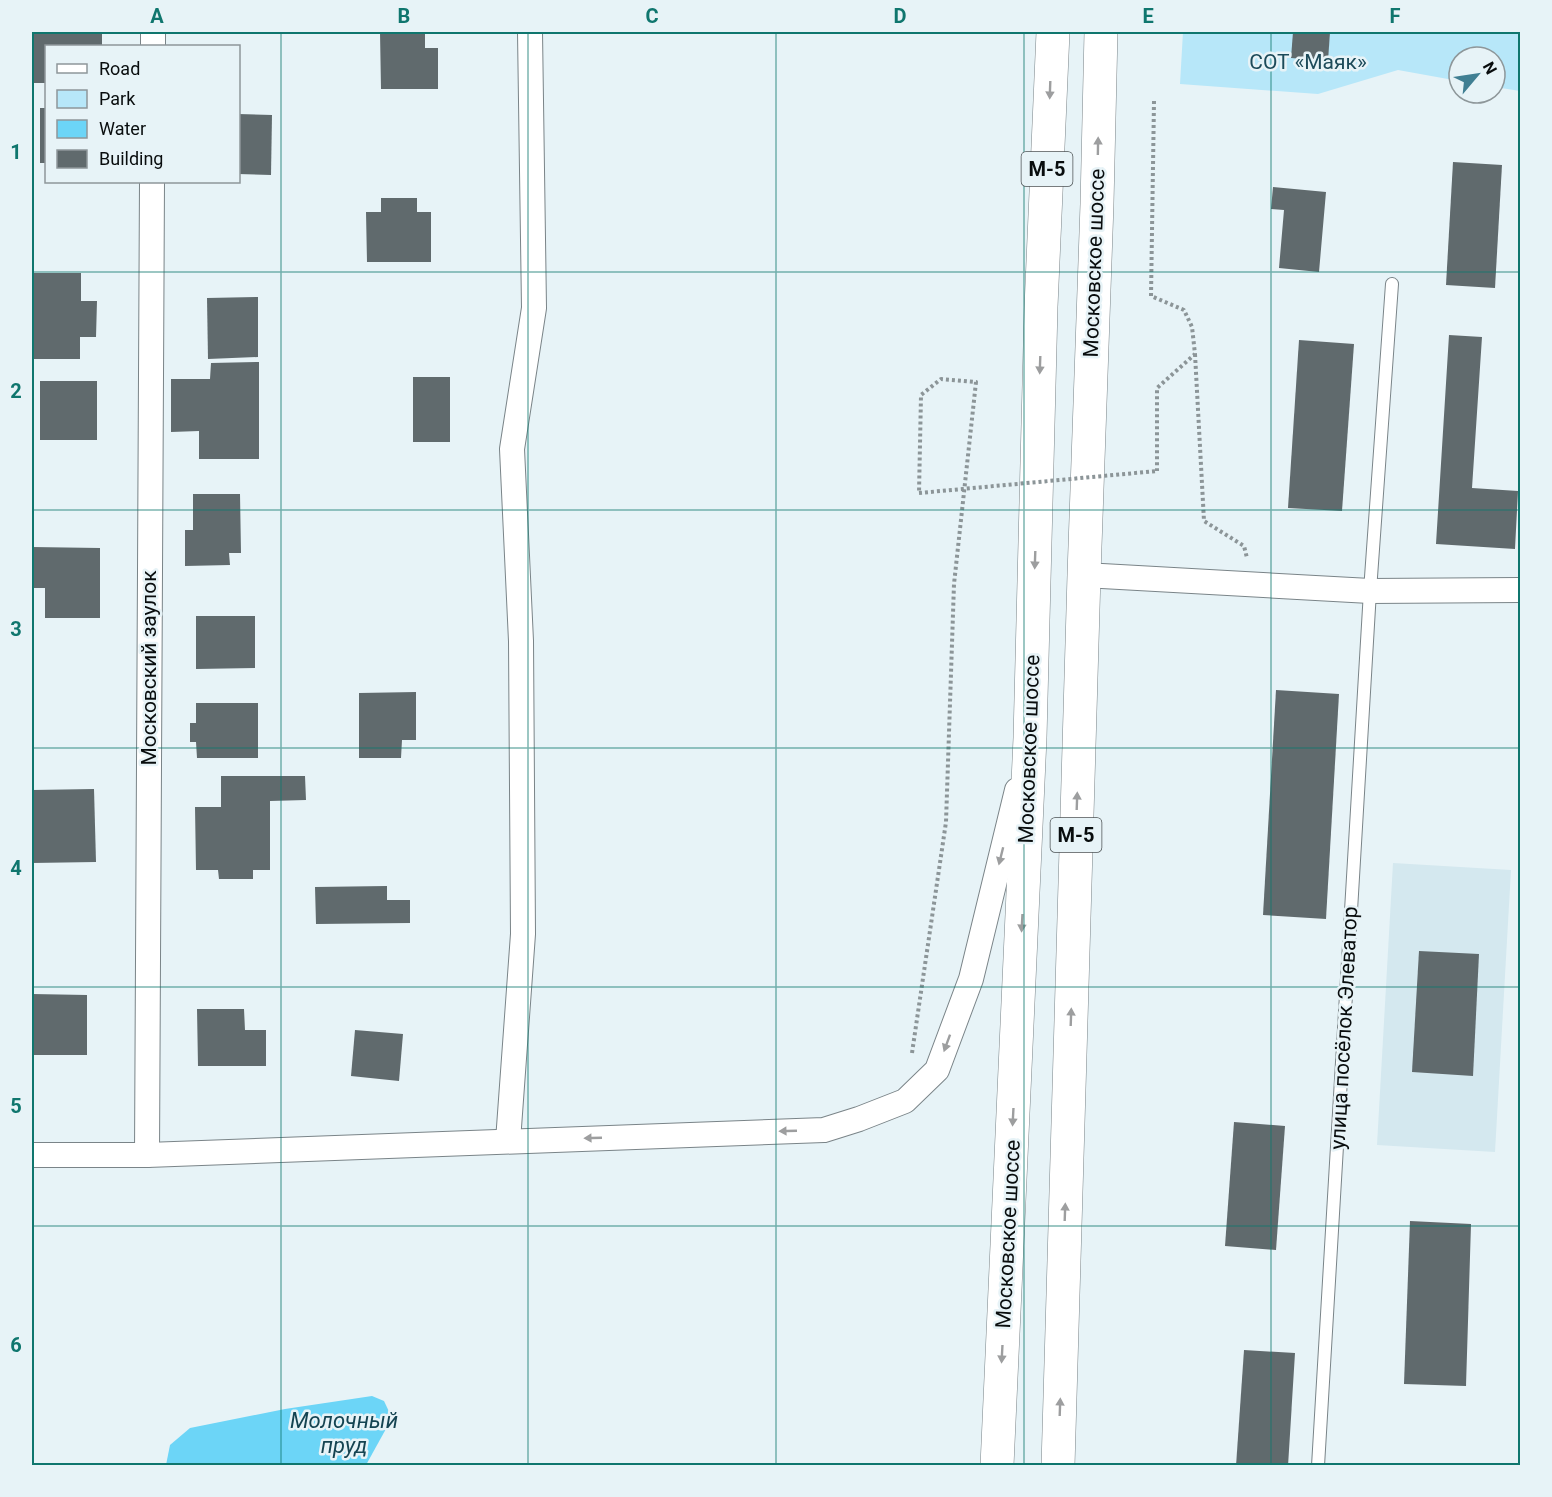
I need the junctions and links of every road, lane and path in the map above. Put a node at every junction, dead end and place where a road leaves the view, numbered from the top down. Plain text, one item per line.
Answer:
1 (530, 32) edge
2 (1053, 32) edge
3 (1101, 32) edge
4 (1154, 101) dead end
5 (152, 183) edge
6 (1392, 284) dead end
7 (1195, 354) junction
8 (1084, 575) junction
9 (1252, 585) junction
10 (1521, 590) edge
11 (1370, 591) junction
12 (1030, 738) junction
13 (912, 1055) dead end
14 (508, 1141) junction
15 (32, 1155) edge
16 (147, 1155) junction
17 (998, 1466) edge
18 (1058, 1466) edge
19 (1318, 1466) edge

1 - 14 street
2 -> 12 highway, Московское шоссе / М-5
8 -> 3 highway, Московское шоссе / М-5
4 - 7 path
5 - 16 street, Московский заулок
6 - 11 lane, улица посёлок Элеватор
7 - 9 path
7 - 13 path, bridge
8 - 9 street
18 -> 8 highway, Московское шоссе / М-5
9 - 11 street
10 - 11 street
11 - 19 lane, улица посёлок Элеватор
12 -> 14 street
12 -> 17 highway, Московское шоссе / М-5
14 - 16 street
15 - 16 street

